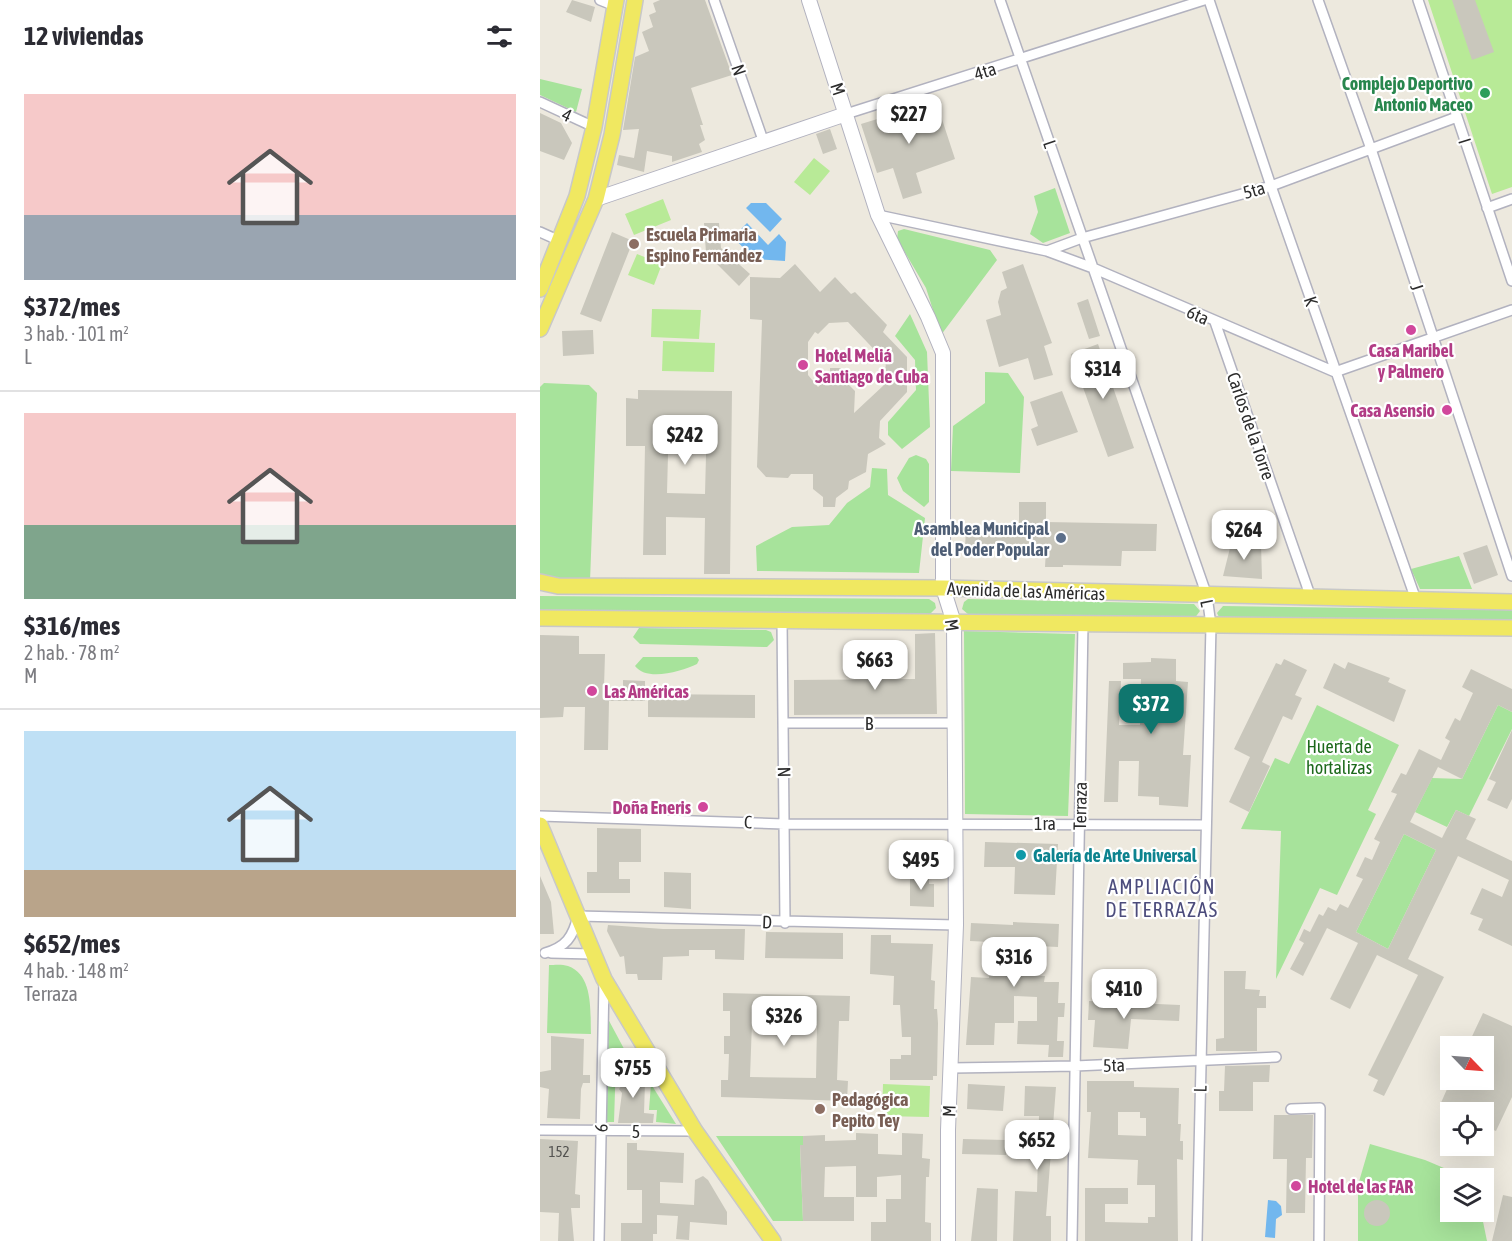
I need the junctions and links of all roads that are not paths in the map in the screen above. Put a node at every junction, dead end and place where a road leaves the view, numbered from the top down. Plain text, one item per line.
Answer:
1 (600, 0) edge
2 (635, 0) edge
3 (714, 0) edge
4 (809, 0) edge
5 (1000, 0) edge
6 (1204, 0) edge
7 (1209, 0) edge
8 (1318, 0) edge
9 (1418, 0) edge
10 (615, 3) edge
11 (1021, 60) junction
12 (540, 102) edge
13 (846, 114) junction
14 (1457, 117) junction
15 (594, 127) junction
16 (763, 140) junction
17 (1371, 149) junction
18 (1271, 186) junction
19 (596, 199) junction
20 (1512, 199) edge
21 (1487, 208) junction
22 (878, 215) junction
23 (540, 232) edge
24 (1082, 238) junction
25 (560, 241) junction
26 (1047, 251) junction
27 (1093, 268) junction
28 (1512, 281) edge
29 (540, 289) edge
30 (1512, 310) edge
31 (1215, 322) junction
32 (540, 329) edge
33 (1433, 336) junction
34 (1335, 372) junction
35 (1512, 576) edge
36 (540, 582) edge
37 (943, 588) junction
38 (1207, 596) junction
39 (1311, 598) junction
40 (1416, 600) junction
41 (1512, 602) edge
42 (540, 618) edge
43 (782, 620) junction
44 (954, 623) junction
45 (1083, 624) junction
46 (1211, 625) junction
47 (1512, 628) edge
48 (783, 723) junction
49 (955, 723) junction
50 (540, 816) edge
51 (956, 823) junction
52 (784, 824) junction
53 (1080, 824) junction
54 (540, 825) edge
55 (1206, 825) junction
56 (578, 916) junction
57 (785, 923) junction
58 (956, 925) junction
59 (542, 953) edge
60 (592, 954) junction
61 (604, 979) junction
62 (1276, 1057) dead end
63 (1201, 1061) junction
64 (1075, 1066) junction
65 (951, 1068) junction
66 (1291, 1109) dead end
67 (540, 1130) edge
68 (601, 1131) junction
69 (695, 1131) junction
70 (599, 1241) edge
71 (773, 1241) edge
72 (948, 1241) edge
73 (1072, 1241) edge
74 (1197, 1241) edge
75 (1319, 1241) edge

1 - 10 street
2 - 19 main road
3 - 16 street, N
4 - 13 street, M
5 - 11 street, L
6 - 11 street, 4ta
7 - 18 street, K
8 - 17 street, J
9 - 14 street, I
10 - 15 main road
11 - 13 street, 4ta
11 - 24 street, L
12 - 15 street, 4
13 - 16 street, 4ta
13 - 22 street, M
14 - 17 street, 5ta
14 - 21 street, I
15 - 25 main road
16 - 19 street, 4ta
17 - 18 street, 5ta
17 - 33 street, J
18 - 24 street, 5ta
18 - 34 street, K
19 - 32 main road
20 - 21 street
21 - 28 street, I
22 - 26 street, 6ta
22 - 37 street, M
23 - 25 street
24 - 26 street, 5ta
24 - 27 street, L
25 - 29 main road
26 - 27 street, 6ta
27 - 31 street, 6ta
27 - 38 street, L
30 - 33 street
31 - 34 street, 6ta
31 - 39 street, Carlos de la Torre
33 - 34 street
33 - 35 street, J
34 - 40 street, K
36 - 37 main road, Avenida de las Américas
37 - 38 main road, Avenida de las Américas
37 - 44 street, M
38 - 39 main road, Avenida de las Américas
38 - 46 street, L
39 - 40 main road, Avenida de las Américas
40 - 41 main road, Avenida de las Américas
42 - 43 main road, Avenida de las Américas
43 - 44 main road, Avenida de las Américas
43 - 48 street, N
44 - 45 main road, Avenida de las Américas
44 - 49 street, M
45 - 46 main road, Avenida de las Américas
45 - 53 street, Terraza
46 - 47 main road, Avenida de las Américas
46 - 55 street, L
48 - 49 street, B
48 - 52 street, N
49 - 51 street, M
50 - 52 street, C
51 - 52 street, C
51 - 53 street, 1ra
51 - 58 street, M
52 - 57 street, N
53 - 55 street, 1ra
53 - 64 street, Terraza
54 - 56 main road
55 - 63 street, L
56 - 57 street, D
56 - 59 street
56 - 60 main road
57 - 58 street, D
58 - 65 street, M
59 - 60 street
60 - 61 main road
61 - 68 street, 6
61 - 69 main road
62 - 63 street, 5ta
63 - 64 street, 5ta
63 - 74 street, L
64 - 65 street, 5ta
64 - 73 street, Terraza
65 - 72 street, M
66 - 75 street
67 - 68 street, 5
68 - 69 street, 5
68 - 70 street, 6
69 - 71 main road

